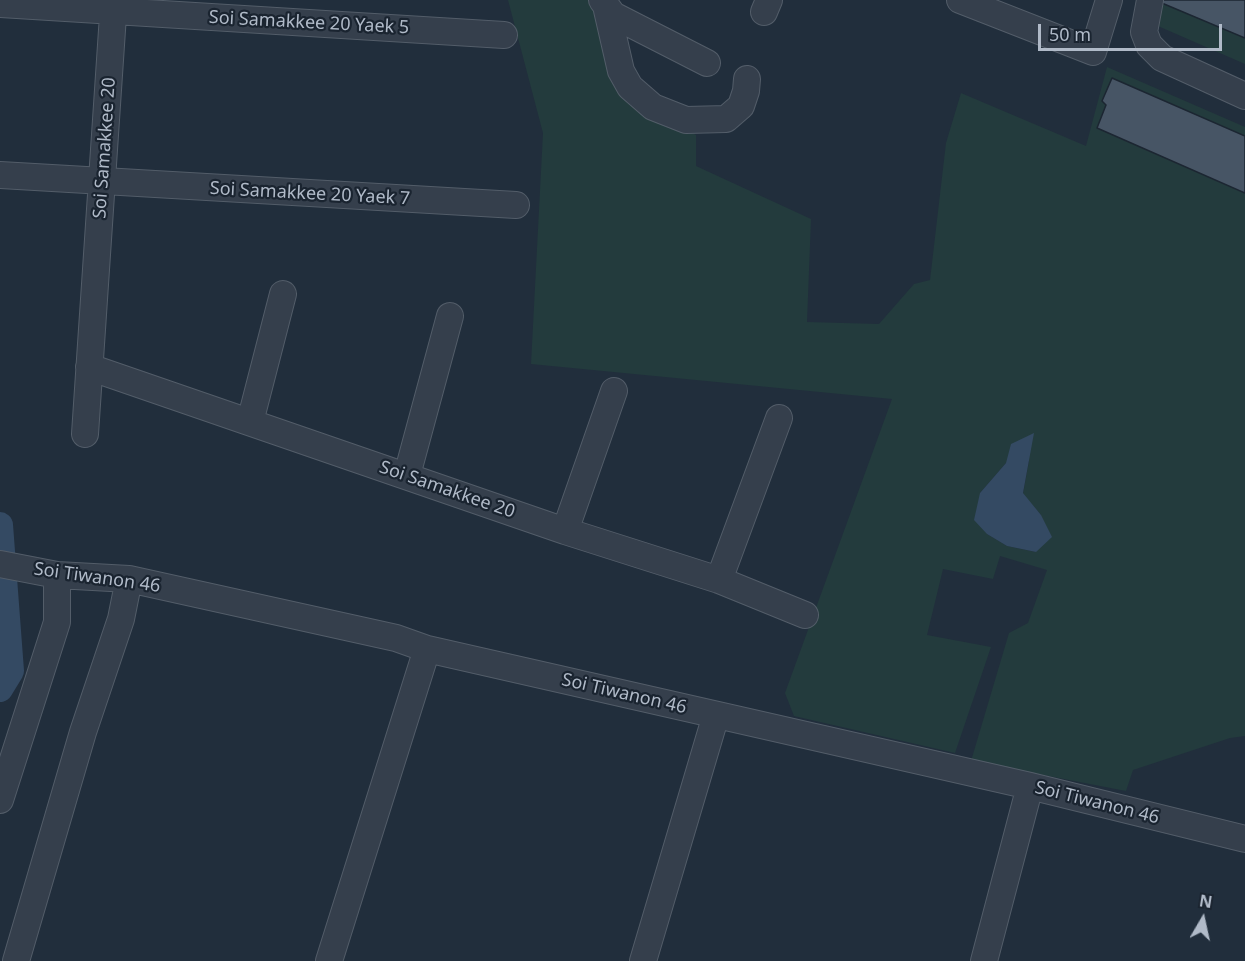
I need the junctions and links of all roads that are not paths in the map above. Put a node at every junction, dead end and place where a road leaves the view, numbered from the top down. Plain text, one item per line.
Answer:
1 (960, 0) edge
2 (1109, 0) edge
3 (1150, 0) edge
4 (0, 4) edge
5 (604, 5) edge
6 (114, 6) edge
7 (504, 35) dead end
8 (707, 63) dead end
9 (747, 79) dead end
10 (1245, 96) edge
11 (0, 175) edge
12 (104, 182) junction
13 (516, 205) dead end
14 (283, 294) dead end
15 (450, 316) dead end
16 (89, 367) junction
17 (614, 391) dead end
18 (778, 418) dead end
19 (249, 422) junction
20 (85, 434) dead end
21 (407, 475) junction
22 (565, 531) junction
23 (7, 565) edge
24 (57, 575) junction
25 (129, 579) junction
26 (719, 580) junction
27 (805, 615) dead end
28 (426, 649) junction
29 (716, 714) junction
30 (1030, 786) junction
31 (0, 800) edge
32 (1245, 839) edge
33 (16, 961) edge
34 (329, 961) edge
35 (643, 961) edge
36 (984, 961) edge

1 - 2 street
3 - 10 street
4 - 6 street, Soi Samakkee 20 Yaek 5
5 - 8 street
5 - 9 street
6 - 7 street, Soi Samakkee 20 Yaek 5
6 - 12 street, Soi Samakkee 20
11 - 12 street, Soi Samakkee 20 Yaek 7
12 - 13 street, Soi Samakkee 20 Yaek 7
12 - 16 street, Soi Samakkee 20
14 - 19 street
15 - 21 street
16 - 19 street, Soi Samakkee 20
16 - 20 street, Soi Samakkee 20
17 - 22 street
18 - 26 street
19 - 21 street, Soi Samakkee 20
21 - 22 street, Soi Samakkee 20
22 - 26 street, Soi Samakkee 20
23 - 24 street, Soi Tiwanon 46
24 - 25 street, Soi Tiwanon 46
24 - 31 street
25 - 28 street, Soi Tiwanon 46
25 - 33 street
26 - 27 street, Soi Samakkee 20
28 - 29 street, Soi Tiwanon 46
28 - 34 street
29 - 30 street, Soi Tiwanon 46
29 - 35 street
30 - 32 street, Soi Tiwanon 46
30 - 36 street

